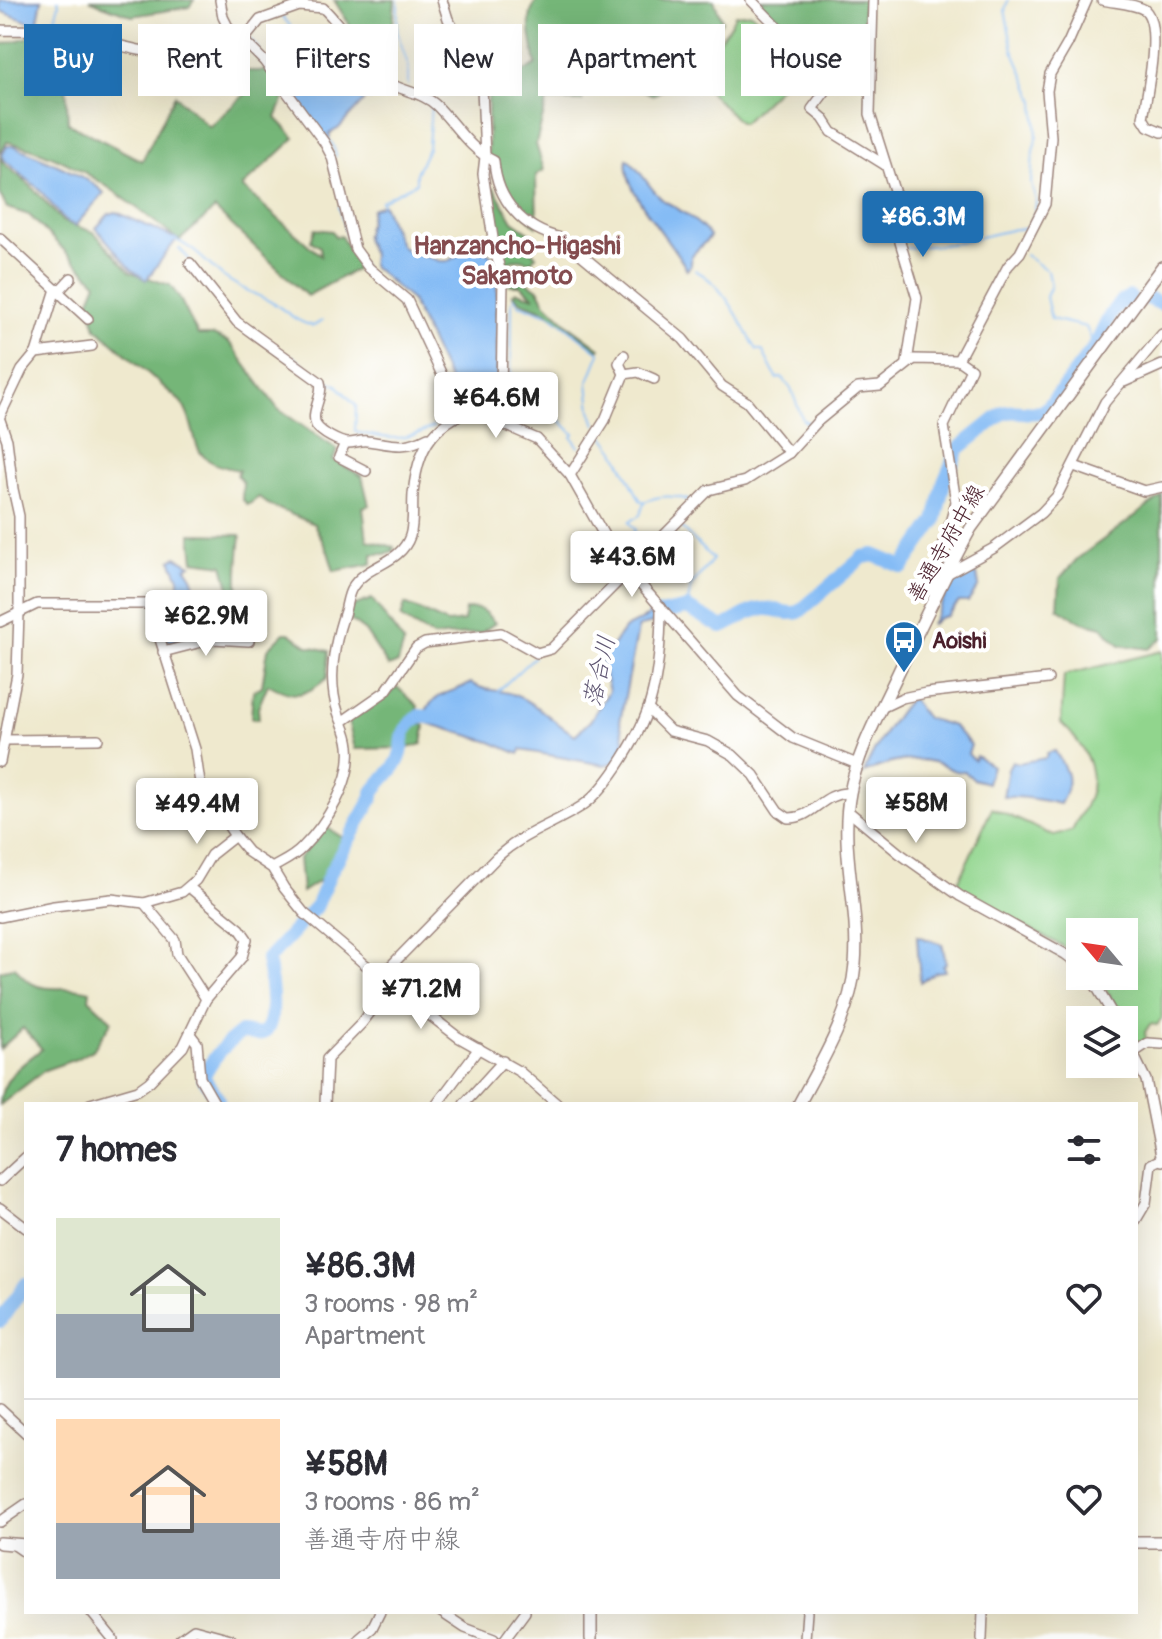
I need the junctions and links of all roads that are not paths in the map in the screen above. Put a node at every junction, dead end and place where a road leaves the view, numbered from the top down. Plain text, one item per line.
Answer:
1 (220, 0) edge
2 (442, 0) edge
3 (751, 0) edge
4 (873, 0) edge
5 (1087, 0) edge
6 (1102, 0) edge
7 (226, 24) edge
8 (0, 30) edge
9 (250, 32) edge
10 (250, 48) edge
11 (138, 50) edge
12 (1162, 132) edge
13 (485, 157) junction
14 (885, 165) junction
15 (0, 238) edge
16 (190, 263) dead end
17 (1162, 267) edge
18 (71, 278) dead end
19 (57, 290) junction
20 (88, 319) dead end
21 (1162, 334) edge
22 (92, 346) dead end
23 (36, 353) junction
24 (624, 355) dead end
25 (958, 360) junction
26 (907, 362) junction
27 (1162, 365) edge
28 (624, 374) junction
29 (654, 379) dead end
30 (1118, 386) junction
31 (468, 410) junction
32 (0, 418) edge
33 (431, 435) junction
34 (345, 443) junction
35 (789, 453) junction
36 (1074, 466) junction
37 (366, 471) dead end
38 (570, 475) junction
39 (1162, 487) edge
40 (628, 570) junction
41 (945, 571) junction
42 (935, 596) junction
43 (19, 612) junction
44 (663, 613) junction
45 (0, 622) edge
46 (249, 641) dead end
47 (163, 652) junction
48 (1048, 679) dead end
49 (881, 708) junction
50 (648, 709) junction
51 (4, 720) edge
52 (343, 721) junction
53 (98, 739) dead end
54 (5, 740) junction
55 (0, 762) edge
56 (857, 764) junction
57 (850, 793) junction
58 (848, 811) junction
59 (235, 836) junction
60 (272, 868) junction
61 (190, 888) junction
62 (144, 903) junction
63 (0, 917) edge
64 (1066, 955) edge
65 (380, 977) junction
66 (391, 985) junction
67 (206, 999) junction
68 (190, 1034) junction
69 (1162, 1044) edge
70 (479, 1048) junction
71 (1138, 1050) edge
72 (503, 1061) junction
73 (1138, 1063) edge
74 (97, 1102) edge
75 (214, 1102) edge
76 (325, 1102) edge
77 (438, 1102) edge
78 (466, 1102) edge
79 (554, 1102) edge
80 (800, 1102) edge
81 (1158, 1128) edge
82 (24, 1159) edge
83 (1162, 1160) edge
84 (0, 1181) edge
85 (0, 1208) edge
86 (1138, 1217) edge
87 (24, 1226) edge
88 (0, 1409) edge
89 (24, 1431) edge
90 (24, 1505) edge
91 (0, 1522) edge
92 (1138, 1542) edge
93 (1162, 1542) edge
94 (93, 1614) edge
95 (379, 1614) edge
96 (444, 1614) edge
97 (524, 1614) edge
98 (591, 1614) edge
99 (807, 1614) edge
100 (983, 1614) edge
101 (113, 1639) edge
102 (180, 1639) edge
103 (231, 1639) edge
104 (359, 1639) edge
105 (494, 1639) edge
106 (505, 1639) edge
107 (591, 1639) edge
108 (805, 1639) edge
109 (982, 1639) edge

1 - 7 street
2 - 13 street
3 - 14 street
4 - 14 street
5 - 25 street
6 - 12 street
8 - 11 street
9 - 13 street
10 - 31 street
13 - 31 street
13 - 35 street
14 - 26 street
15 - 19 street
16 - 34 street
17 - 41 main road, 善通寺府中線
18 - 19 street
19 - 20 street
19 - 23 street
21 - 30 street
22 - 23 street
23 - 32 street
24 - 28 street
25 - 26 street
25 - 42 street
26 - 35 street
27 - 30 street
28 - 29 street
28 - 38 street
30 - 36 street
31 - 33 street
31 - 38 street
32 - 43 street
33 - 34 street
33 - 52 street
34 - 37 street
35 - 40 street
36 - 39 street
36 - 41 street
38 - 40 street
40 - 44 street
40 - 52 street
41 - 42 main road, 善通寺府中線
42 - 49 main road, 善通寺府中線
43 - 45 street
43 - 47 street
43 - 51 street
44 - 50 street
44 - 56 street
46 - 47 street
47 - 59 street
48 - 49 street
49 - 56 main road, 善通寺府中線
50 - 57 street
50 - 65 street
51 - 54 street
52 - 60 street
53 - 54 street
54 - 55 street
56 - 57 main road, 善通寺府中線
57 - 58 main road, 善通寺府中線
58 - 64 street
58 - 80 main road, 善通寺府中線
59 - 60 street
59 - 61 street
60 - 65 street
61 - 62 street
61 - 67 street
62 - 63 street
62 - 67 street
65 - 66 street
66 - 70 street
66 - 76 street
67 - 68 street
68 - 74 street
68 - 75 street
69 - 71 street
70 - 72 street
70 - 77 street
72 - 78 street
72 - 79 street
73 - 81 street
81 - 83 street
82 - 84 street
83 - 86 street
85 - 87 street
88 - 89 street
90 - 91 street
92 - 93 main road
94 - 101 street
95 - 104 street
96 - 105 street
97 - 106 street
98 - 107 main road
99 - 108 street
100 - 109 street
102 - 103 street

